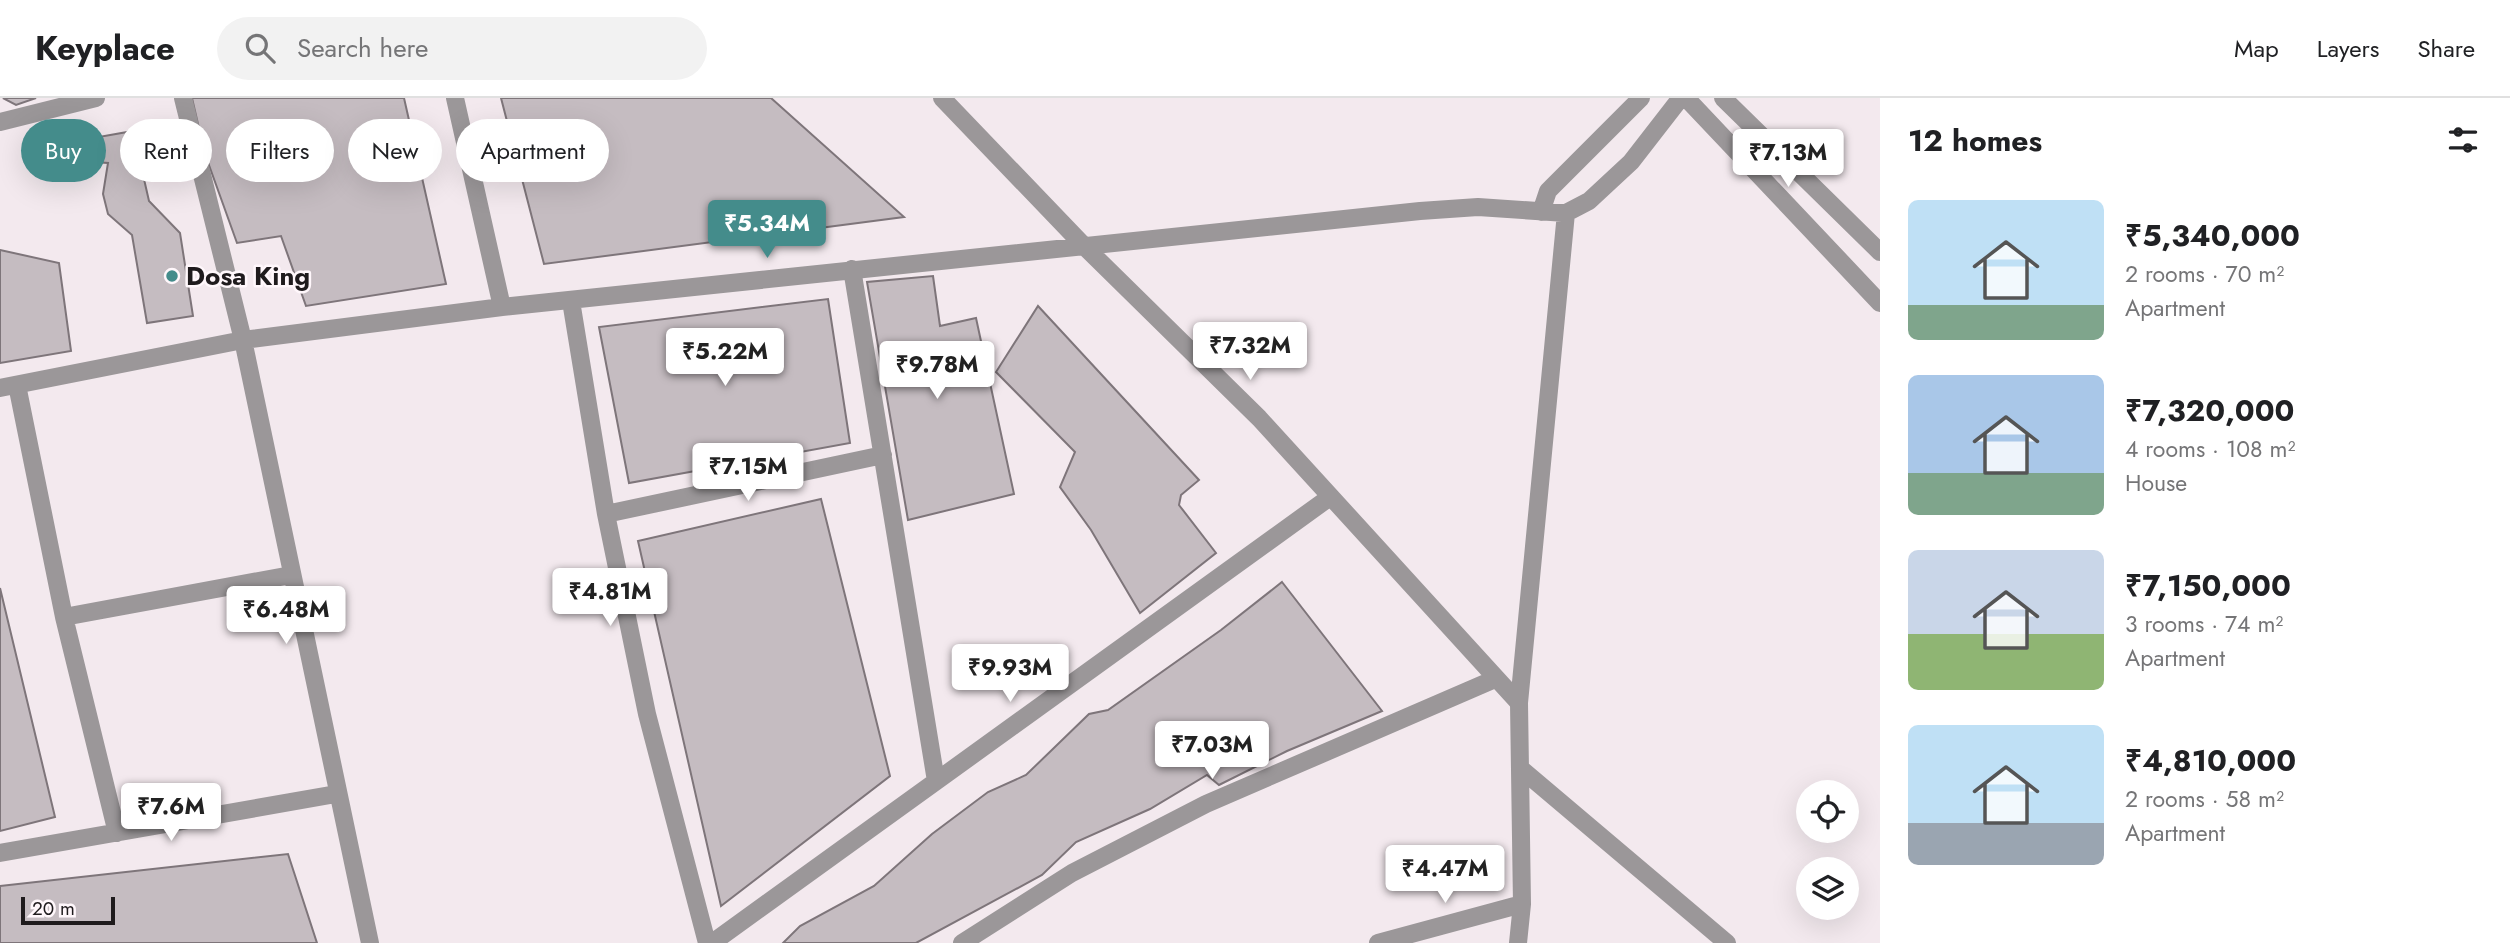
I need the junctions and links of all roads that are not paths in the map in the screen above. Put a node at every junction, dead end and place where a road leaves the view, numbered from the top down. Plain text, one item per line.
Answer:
1 (96, 98) edge
2 (183, 98) edge
3 (456, 98) edge
4 (942, 98) edge
5 (1641, 98) edge
6 (1723, 98) edge
7 (1680, 100) edge
8 (0, 122) edge
9 (1541, 212) junction
10 (1566, 213) junction
11 (1085, 247) junction
12 (1880, 252) edge
13 (852, 269) junction
14 (571, 301) junction
15 (1880, 303) edge
16 (502, 307) junction
17 (243, 340) junction
18 (8, 386) edge
19 (883, 455) junction
20 (1330, 497) junction
21 (606, 514) junction
22 (291, 575) junction
23 (64, 617) junction
24 (1494, 678) junction
25 (1519, 703) junction
26 (1520, 768) junction
27 (936, 781) junction
28 (336, 794) junction
29 (117, 833) junction
30 (0, 853) edge
31 (1522, 904) junction
32 (370, 943) edge
33 (710, 943) edge
34 (962, 943) edge
35 (1378, 943) edge
36 (1518, 943) edge
37 (1727, 943) edge

1 - 8 street
2 - 17 street
3 - 16 street
4 - 11 street
5 - 9 street
6 - 12 street
7 - 10 street
7 - 15 street
9 - 10 street
9 - 11 street
10 - 25 street
11 - 13 street
11 - 20 street
13 - 14 street
13 - 19 street
14 - 16 street
14 - 21 street
16 - 17 street
17 - 18 street
17 - 22 street
18 - 23 street
19 - 21 street
19 - 27 street
20 - 24 street
20 - 27 street
21 - 33 street
22 - 23 street
22 - 28 street
23 - 29 street
24 - 25 street
24 - 34 street
25 - 26 street
26 - 31 street
26 - 37 street
27 - 33 street
28 - 29 street
28 - 32 street
29 - 30 street
31 - 35 street
31 - 36 street

